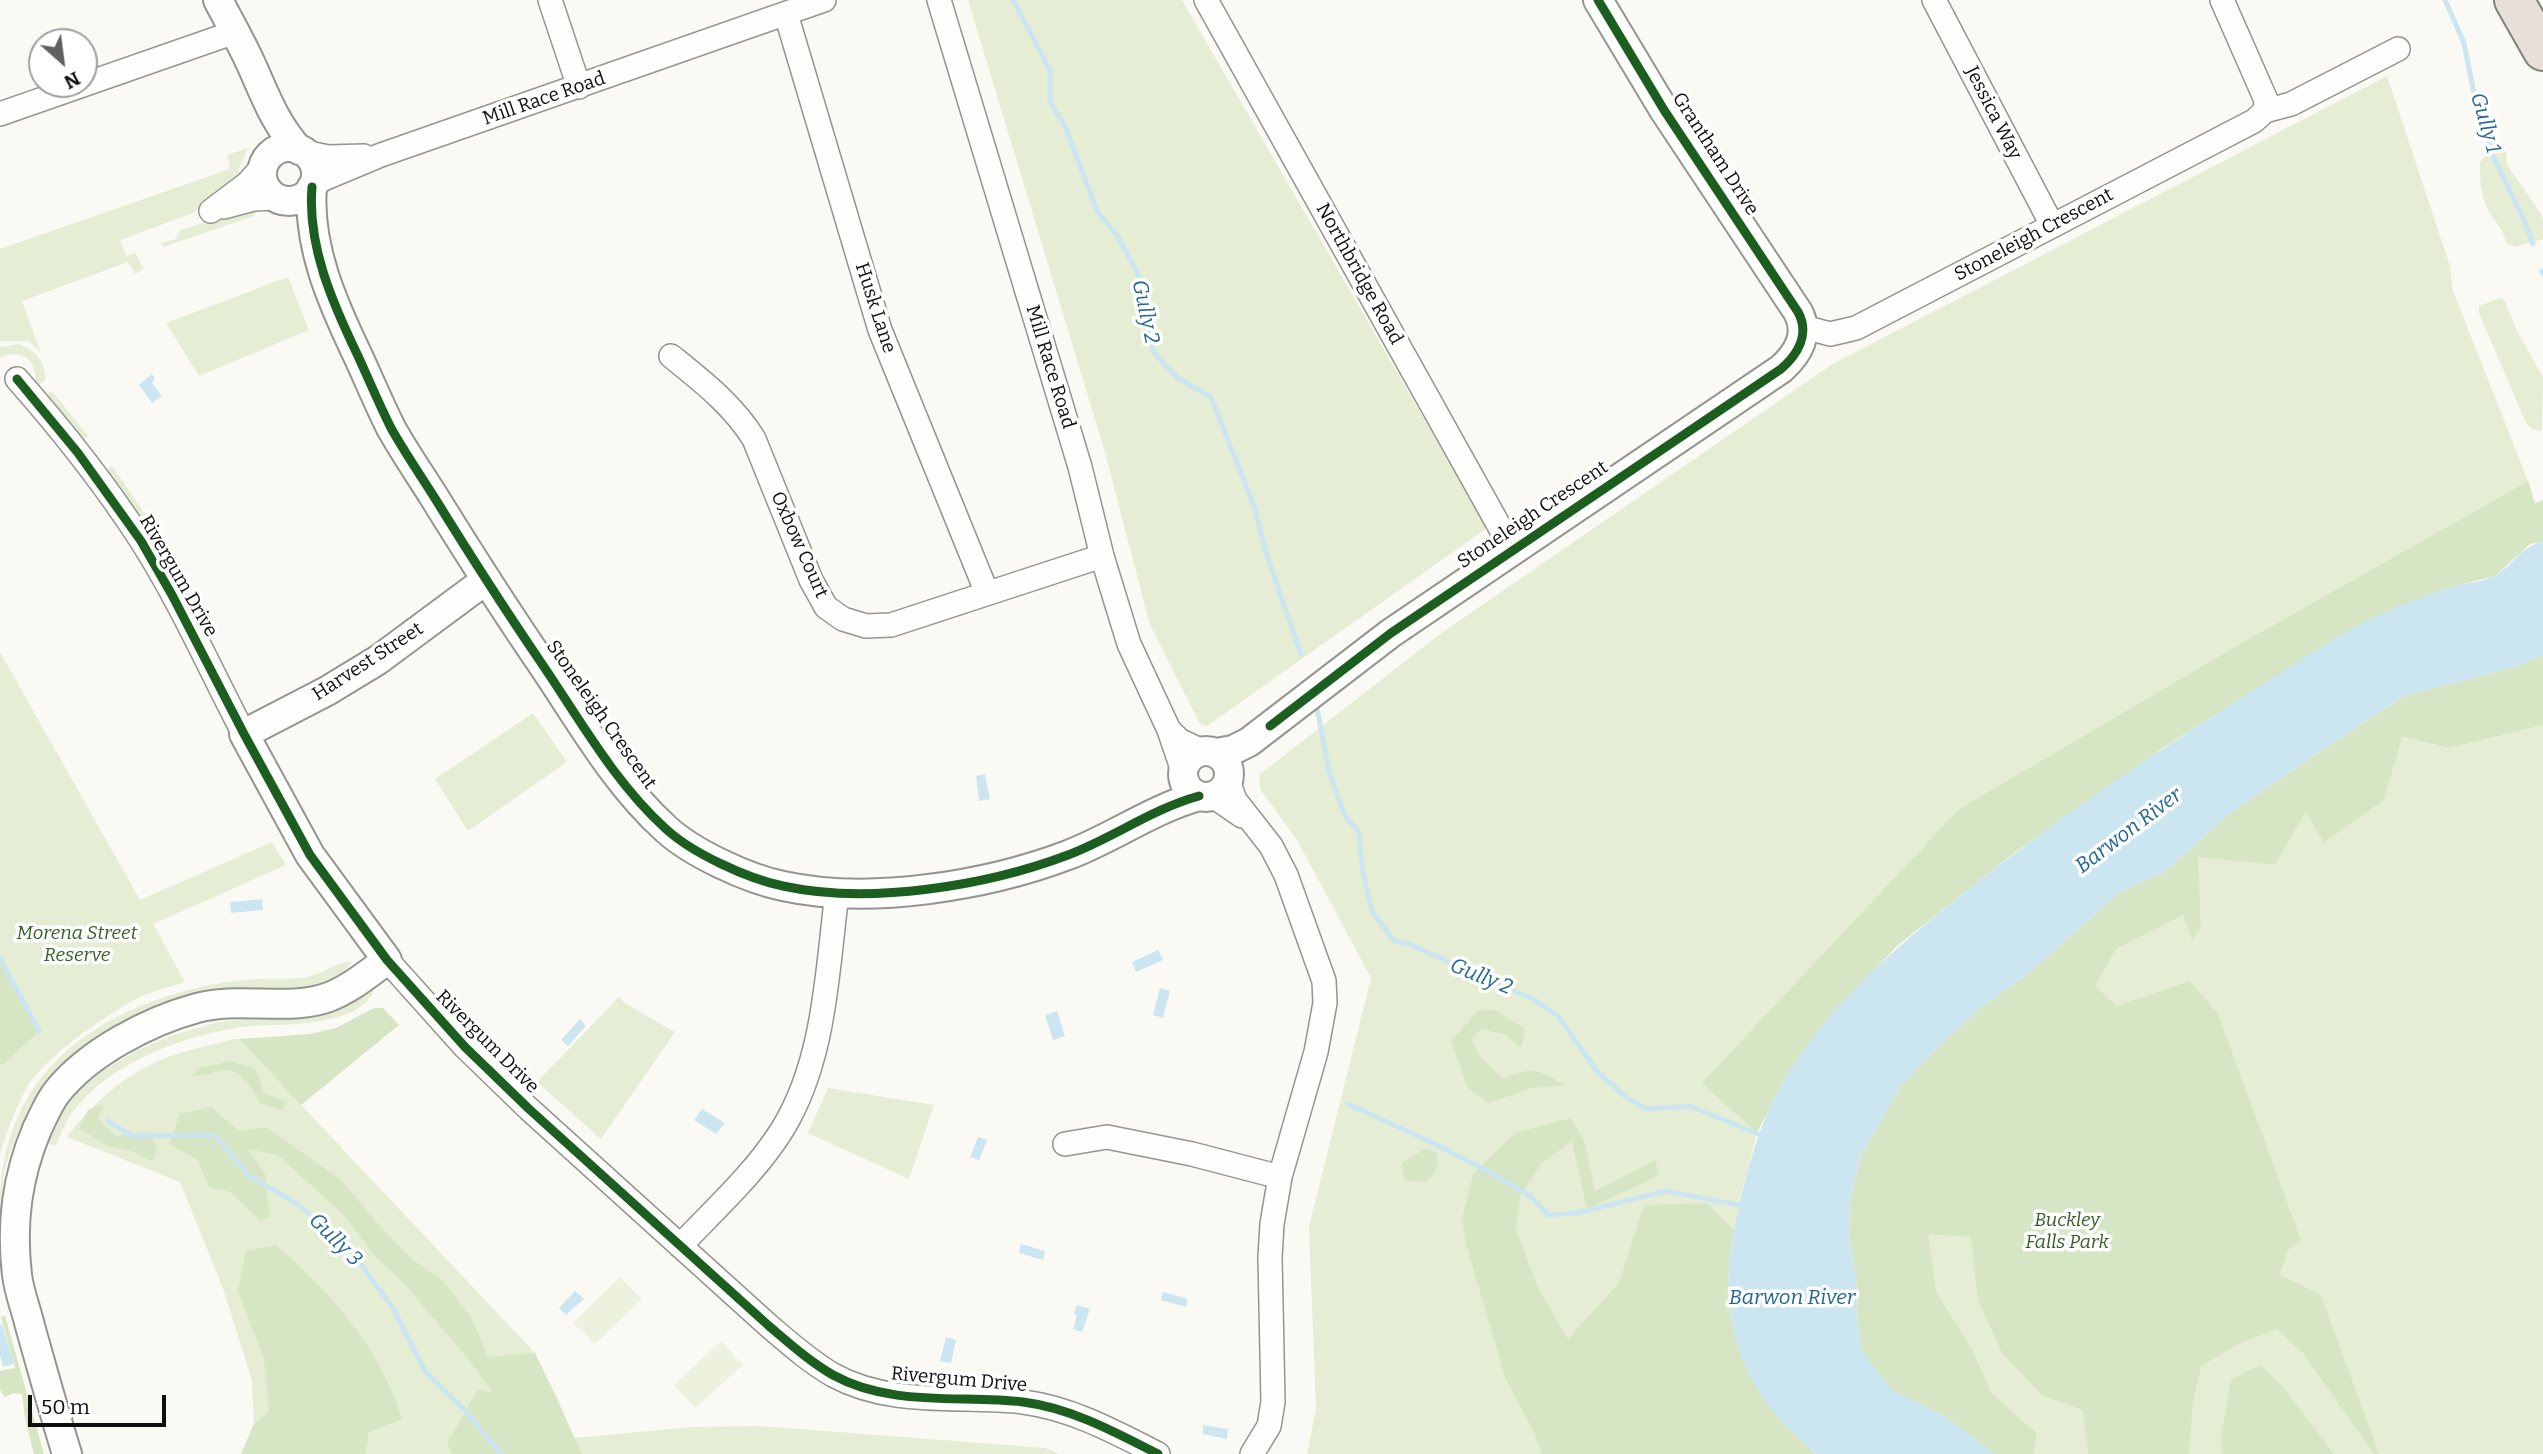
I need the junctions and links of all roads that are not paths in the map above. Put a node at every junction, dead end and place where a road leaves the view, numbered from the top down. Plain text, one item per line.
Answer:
1 (218, 0) edge
2 (550, 0) edge
3 (824, 0) edge
4 (939, 0) edge
5 (1206, 0) edge
6 (1598, 0) edge
7 (1934, 0) edge
8 (2222, 0) edge
9 (2514, 0) edge
10 (786, 14) junction
11 (235, 32) junction
12 (2398, 49) dead end
13 (2543, 51) edge
14 (579, 87) junction
15 (262, 93) junction
16 (2265, 111) junction
17 (0, 114) edge
18 (302, 151) junction
19 (381, 155) junction
20 (264, 164) junction
21 (313, 185) junction
22 (277, 198) junction
23 (2052, 225) junction
24 (317, 252) junction
25 (1804, 327) junction
26 (671, 356) dead end
27 (17, 379) dead end
28 (1512, 549) junction
29 (1102, 556) junction
30 (486, 580) junction
31 (987, 593) junction
32 (244, 734) junction
33 (1206, 775) junction
34 (837, 893) junction
35 (387, 960) junction
36 (1065, 1144) dead end
37 (1280, 1177) junction
38 (680, 1246) junction
39 (8, 1276) edge
40 (67, 1454) edge
41 (1158, 1454) edge
42 (1252, 1454) edge

1 - 11 street, Stoneleigh Crescent
2 - 14 street
3 - 10 street, Mill Race Road
4 - 29 street, Mill Race Road
5 - 28 street, Northbridge Road
6 - 25 street, Grantham Drive
7 - 23 street, Jessica Way
8 - 16 street
9 - 13 highway
10 - 14 street, Mill Race Road
10 - 31 street, Husk Lane
11 - 15 street, Stoneleigh Crescent
11 - 17 street
12 - 16 street, Stoneleigh Crescent
14 - 19 street, Mill Race Road
15 - 18 street, Stoneleigh Crescent
15 - 20 street, Stoneleigh Crescent
16 - 23 street, Stoneleigh Crescent
18 - 19 street
18 - 20 street
18 - 21 street, Stoneleigh Crescent
19 - 21 street
20 - 22 street, Stoneleigh Crescent
20 - 22 street
21 - 22 street
21 - 24 street, Stoneleigh Crescent
22 - 24 street, Stoneleigh Crescent
23 - 25 street, Stoneleigh Crescent
24 - 30 street, Stoneleigh Crescent
25 - 28 street, Stoneleigh Crescent
26 - 31 street, Oxbow Court
27 - 32 street, Rivergum Drive
28 - 33 street, Stoneleigh Crescent
29 - 31 street, Oxbow Court
29 - 33 street, Mill Race Road
30 - 32 street, Harvest Street
30 - 34 street, Stoneleigh Crescent
32 - 35 street, Rivergum Drive
33 - 34 street, Stoneleigh Crescent
33 - 37 street
34 - 38 street
35 - 38 street, Rivergum Drive
35 - 39 street
36 - 37 street
37 - 42 street
38 - 41 street, Rivergum Drive
39 - 40 street

